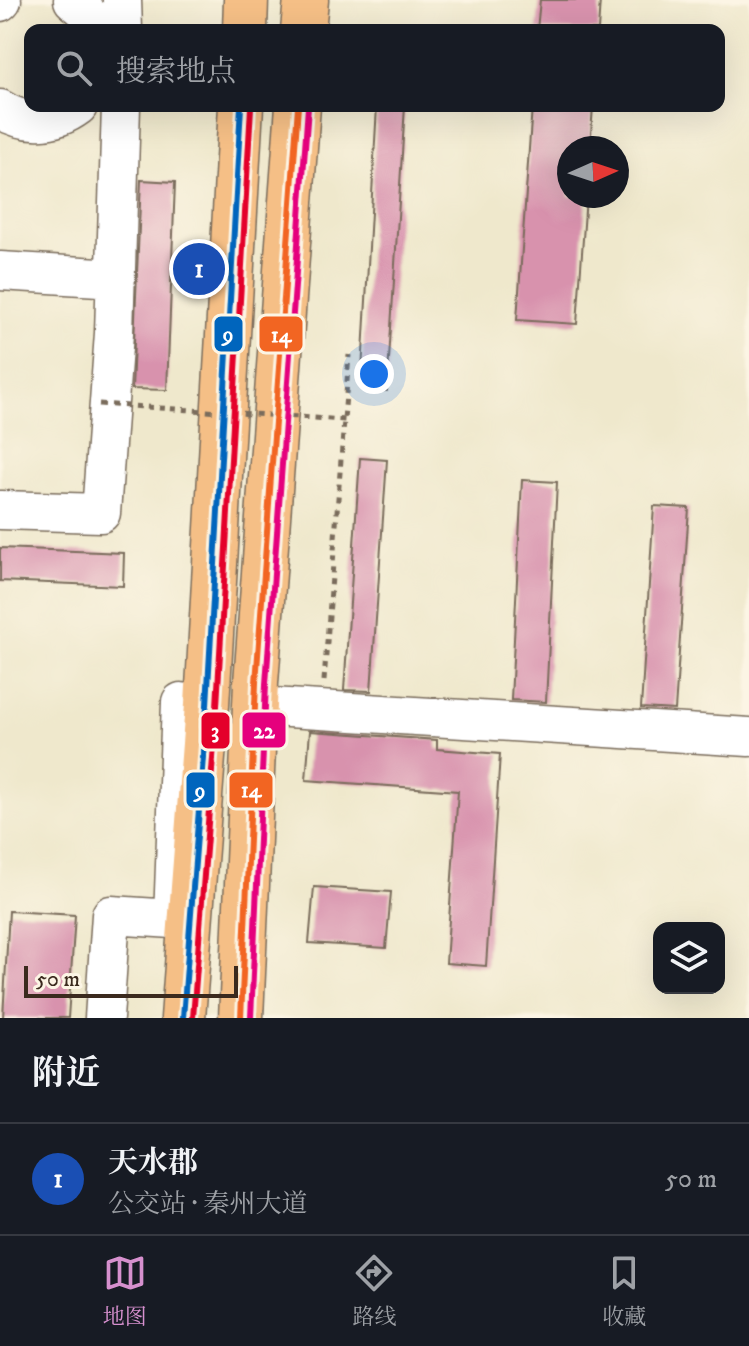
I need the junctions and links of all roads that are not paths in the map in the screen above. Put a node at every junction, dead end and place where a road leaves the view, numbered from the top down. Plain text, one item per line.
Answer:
1 (73, 0) edge
2 (122, 0) edge
3 (246, 0) edge
4 (306, 0) edge
5 (92, 24) edge
6 (123, 24) edge
7 (245, 24) edge
8 (304, 24) edge
9 (0, 109) edge
10 (66, 112) edge
11 (121, 112) edge
12 (241, 112) edge
13 (298, 112) edge
14 (0, 271) edge
15 (116, 278) junction
16 (0, 510) edge
17 (207, 705) junction
18 (256, 706) junction
19 (749, 737) edge
20 (104, 1018) edge
21 (183, 1018) edge
22 (241, 1018) edge

1 - 5 lane
2 - 6 lane
3 - 7 highway
4 - 8 highway
9 - 10 lane
11 - 15 lane
12 - 17 highway
13 - 18 highway
14 - 15 lane
15 - 16 lane
17 - 20 lane
17 - 21 highway
18 - 19 lane
18 - 22 highway

